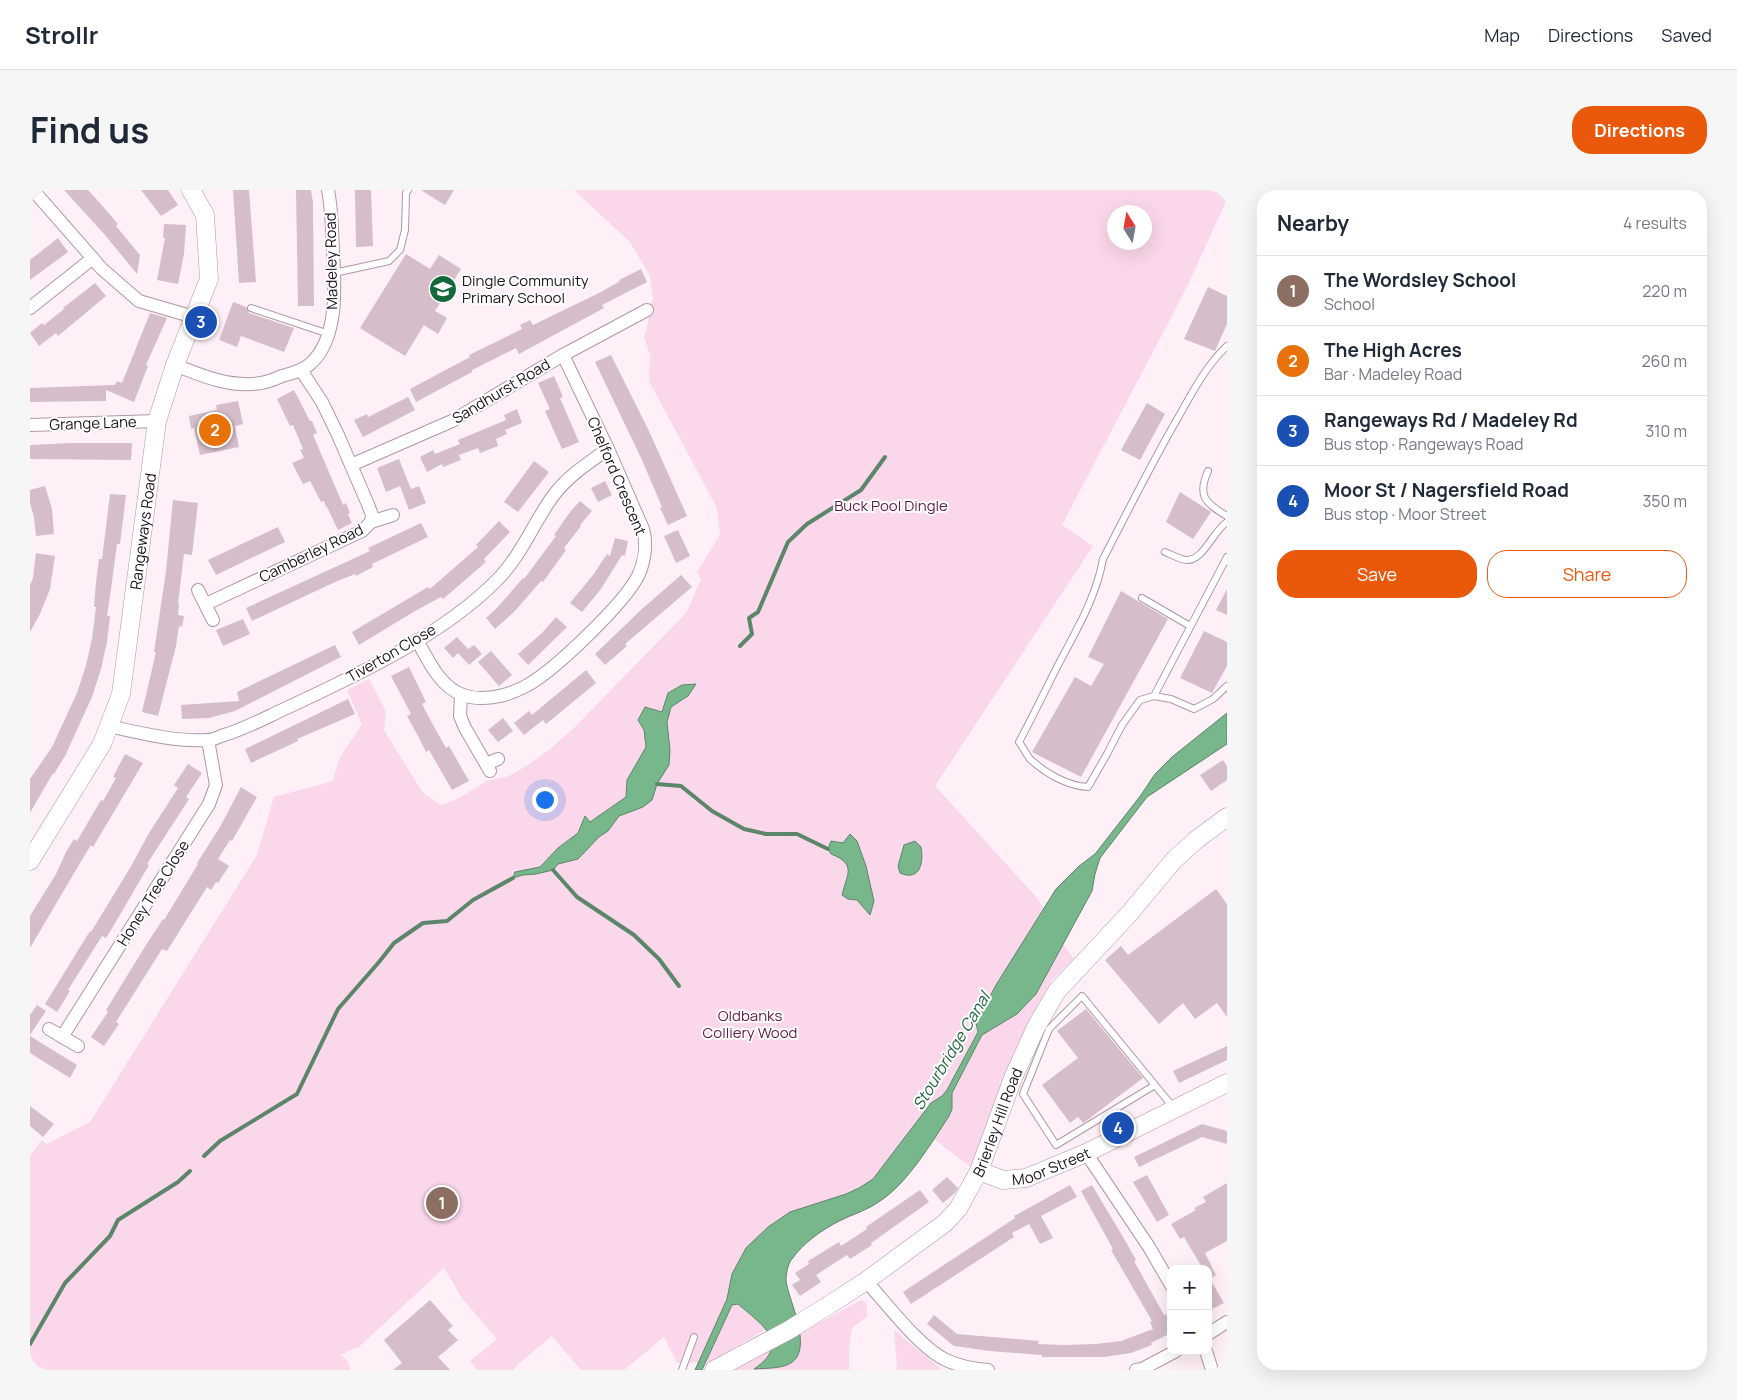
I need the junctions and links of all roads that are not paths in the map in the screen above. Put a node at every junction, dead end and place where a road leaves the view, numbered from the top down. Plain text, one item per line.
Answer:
1 (33, 190) edge
2 (191, 190) edge
3 (328, 190) edge
4 (408, 190) edge
5 (93, 258) junction
6 (334, 273) junction
7 (30, 308) edge
8 (252, 308) dead end
9 (647, 310) dead end
10 (194, 317) junction
11 (328, 334) junction
12 (1227, 346) edge
13 (563, 355) junction
14 (175, 365) junction
15 (301, 370) junction
16 (157, 421) junction
17 (30, 425) edge
18 (608, 449) junction
19 (351, 465) junction
20 (1208, 471) dead end
21 (393, 515) dead end
22 (1227, 516) edge
23 (371, 522) junction
24 (1227, 522) edge
25 (1165, 552) dead end
26 (1227, 557) edge
27 (198, 590) dead end
28 (1142, 598) dead end
29 (206, 604) junction
30 (213, 620) dead end
31 (1190, 626) junction
32 (417, 640) junction
33 (1227, 686) edge
34 (461, 695) junction
35 (1154, 696) junction
36 (110, 726) junction
37 (208, 740) junction
38 (491, 765) dead end
39 (1227, 817) edge
40 (30, 861) edge
41 (49, 1029) dead end
42 (62, 1037) junction
43 (78, 1046) dead end
44 (1154, 1085) junction
45 (1226, 1085) edge
46 (1174, 1108) junction
47 (1086, 1153) junction
48 (979, 1171) junction
49 (1167, 1278) edge
50 (866, 1281) junction
51 (1227, 1322) edge
52 (1212, 1331) edge
53 (694, 1337) dead end
54 (1168, 1355) edge
55 (1207, 1355) edge
56 (682, 1370) edge
57 (714, 1370) edge
58 (988, 1370) edge
59 (1136, 1370) edge
60 (1212, 1370) edge

1 - 5 street
2 - 10 street, Rangeways Road
3 - 6 street, Madeley Road
4 - 6 lane
5 - 7 street
5 - 10 street
6 - 11 street, Madeley Road
8 - 11 lane
9 - 13 street, Sandhurst Road
10 - 14 street, Rangeways Road
11 - 15 street, Madeley Road
12 - 35 lane
13 - 18 street, Chelford Crescent
13 - 19 street, Sandhurst Road
14 - 15 street, Madeley Road
14 - 16 street, Rangeways Road
15 - 19 street, Camberley Road
16 - 17 street, Grange Lane
16 - 36 street, Rangeways Road
18 - 32 street, Tiverton Close
18 - 34 street, Chelford Crescent
19 - 23 street, Camberley Road
20 - 22 lane
21 - 23 street
23 - 29 street, Camberley Road
24 - 25 lane
26 - 31 lane
27 - 29 street
28 - 31 lane
29 - 30 street
31 - 35 lane
32 - 34 street
32 - 37 street, Tiverton Close
33 - 35 lane
34 - 38 street
36 - 37 street, Tiverton Close
36 - 40 street, Rangeways Road
37 - 42 street, Honey Tree Close
39 - 48 street, Brierley Hill Road
41 - 42 street
42 - 43 street
44 - 44 lane
44 - 46 lane
45 - 46 street, Moor Street
46 - 47 street, Moor Street
47 - 48 street, Moor Street
47 - 49 street
48 - 50 street, Brierley Hill Road
50 - 57 street, Brierley Hill Road
50 - 58 street
51 - 52 street
53 - 56 lane
54 - 59 street
55 - 60 street

